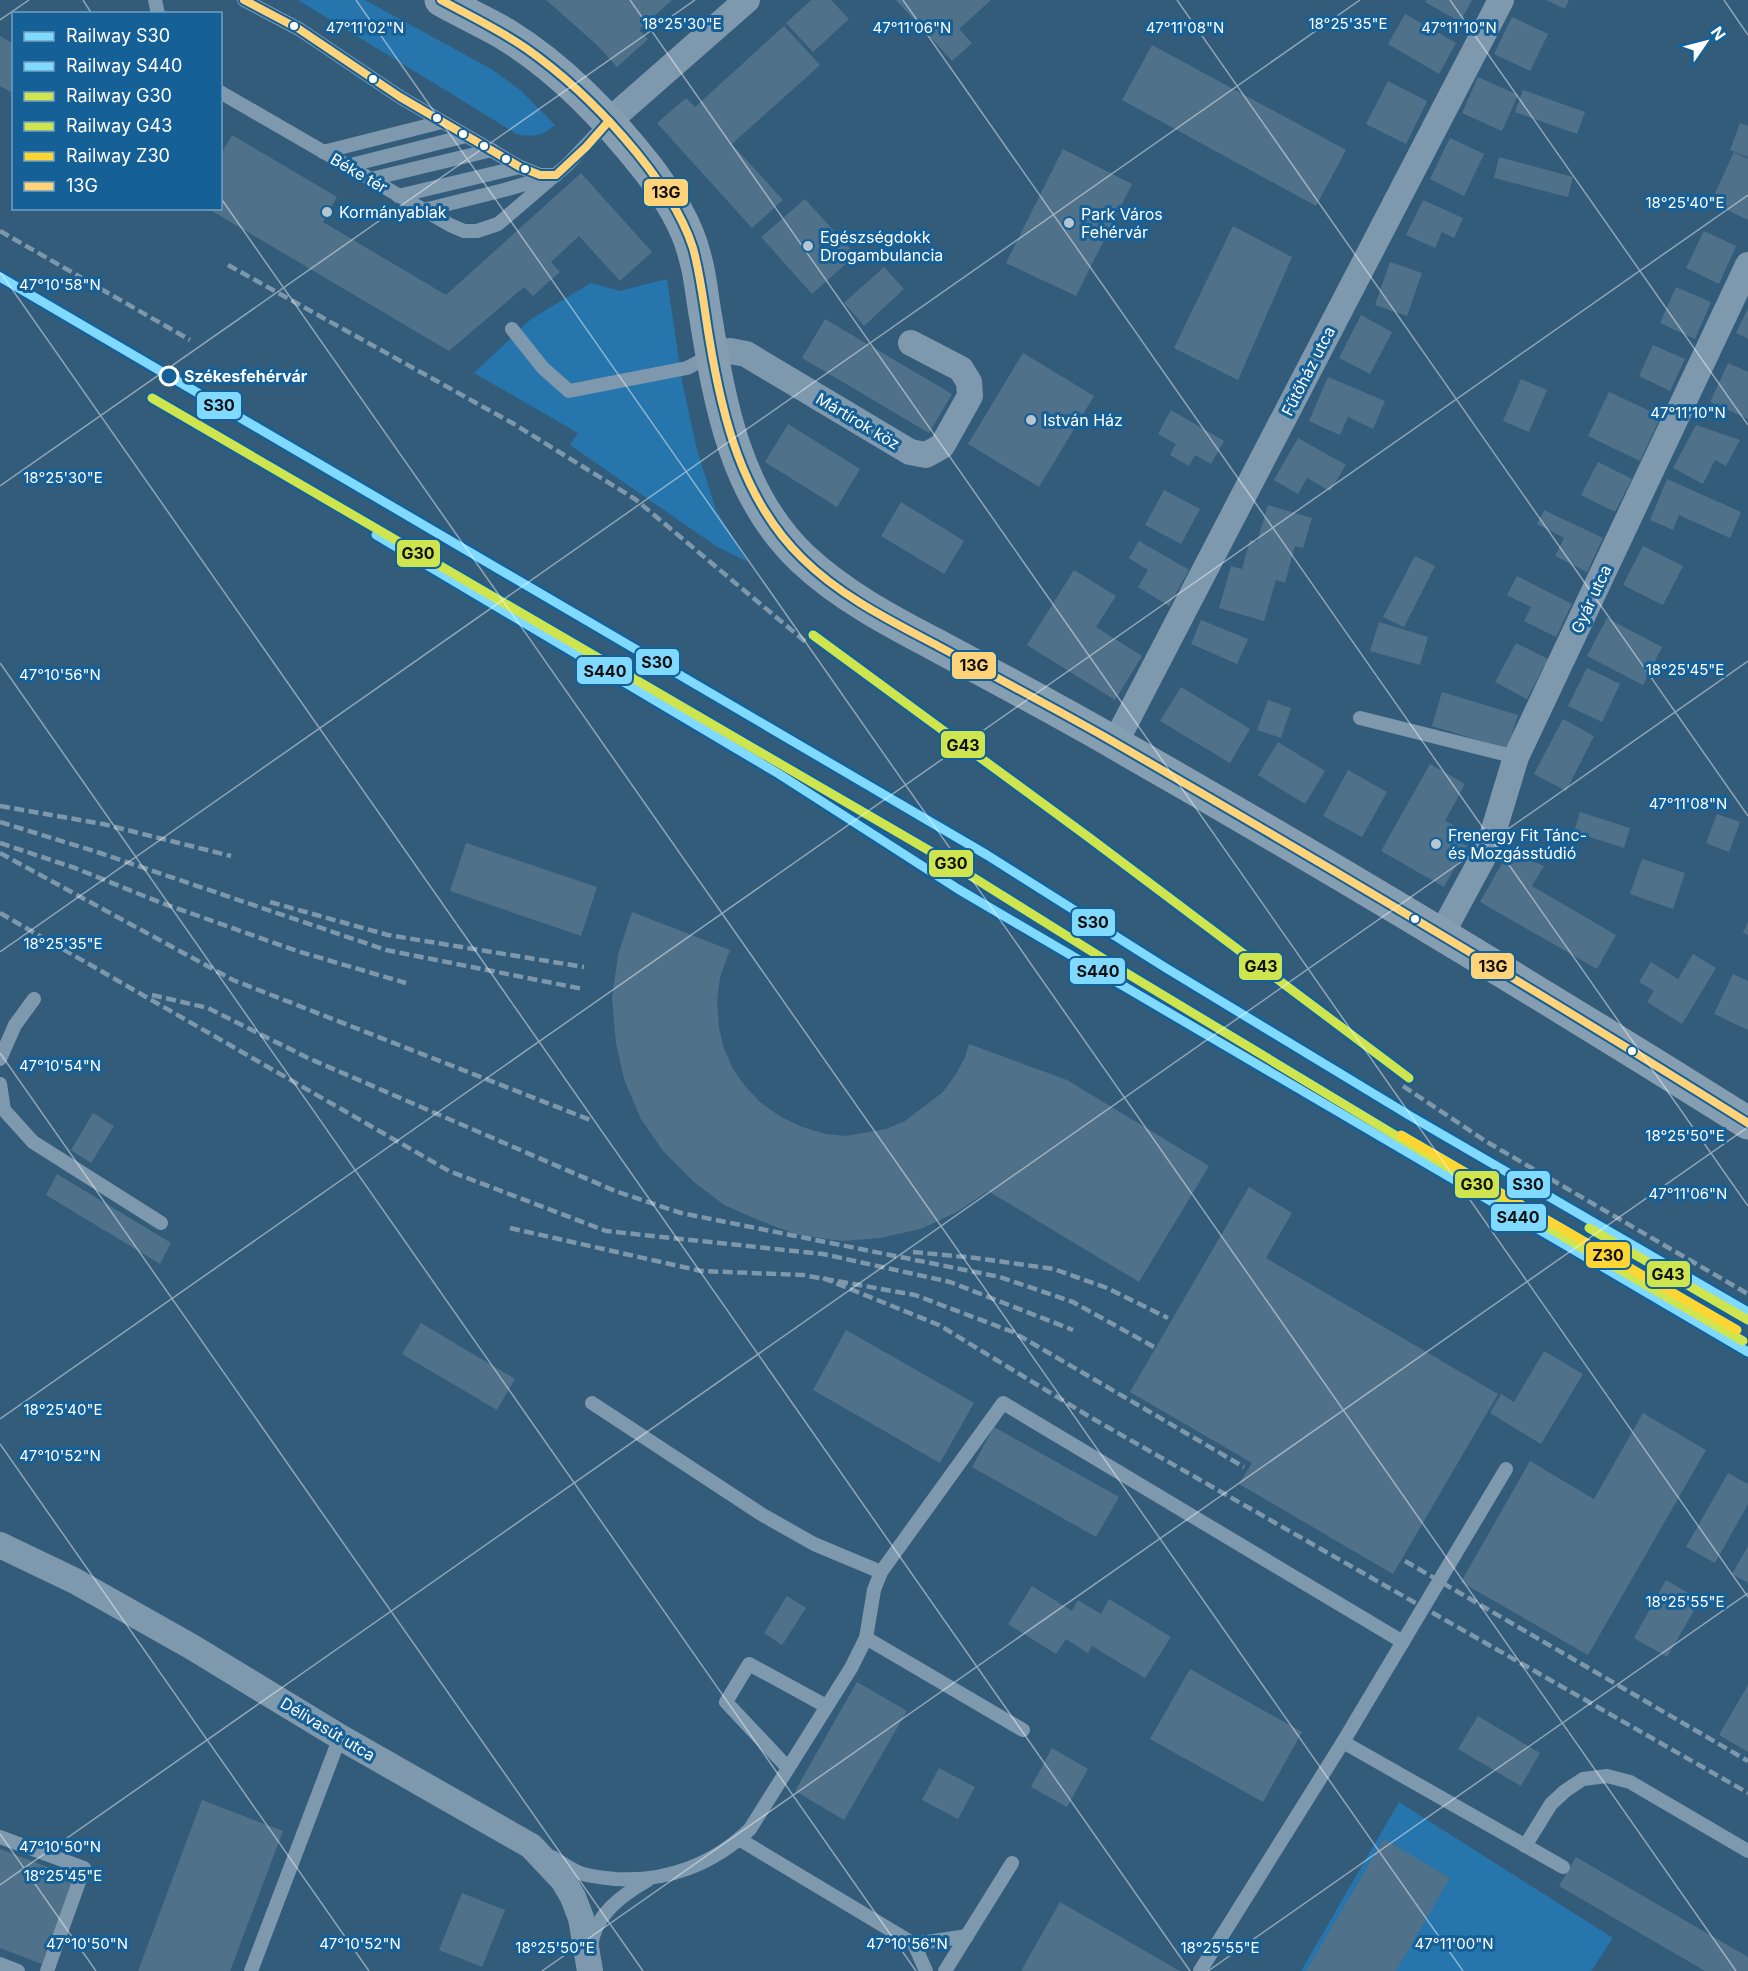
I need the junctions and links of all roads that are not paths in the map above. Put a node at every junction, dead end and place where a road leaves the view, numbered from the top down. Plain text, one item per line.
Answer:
1 (244, 0) edge
2 (441, 0) edge
3 (476, 0) edge
4 (747, 0) edge
5 (1501, 0) edge
6 (505, 34) junction
7 (222, 93) edge
8 (609, 121) junction
9 (442, 122) junction
10 (466, 135) junction
11 (492, 150) junction
12 (323, 152) junction
13 (347, 166) junction
14 (520, 167) junction
15 (556, 175) junction
16 (371, 179) junction
17 (398, 196) junction
18 (424, 210) junction
19 (1748, 265) edge
20 (512, 329) dead end
21 (911, 343) dead end
22 (712, 355) junction
23 (1360, 718) dead end
24 (1115, 742) junction
25 (1516, 757) junction
26 (1441, 935) junction
27 (34, 999) dead end
28 (0, 1059) edge
29 (0, 1084) edge
30 (1748, 1122) edge
31 (160, 1223) dead end
32 (592, 1403) dead end
33 (1506, 1469) dead end
34 (0, 1545) edge
35 (881, 1572) junction
36 (866, 1638) junction
37 (1403, 1642) junction
38 (826, 1706) junction
39 (1023, 1730) dead end
40 (340, 1737) junction
41 (1343, 1742) junction
42 (788, 1767) junction
43 (0, 1837) edge
44 (740, 1839) junction
45 (531, 1846) junction
46 (1525, 1846) junction
47 (1748, 1851) edge
48 (1011, 1863) dead end
49 (1563, 1867) dead end
50 (650, 1879) junction
51 (968, 1936) junction
52 (914, 1944) junction
53 (0, 1964) edge
54 (590, 1967) edge
55 (18, 1971) edge
56 (47, 1971) edge
57 (251, 1971) edge
58 (926, 1971) edge
59 (945, 1971) edge
60 (1200, 1971) edge

1 - 9 lane
2 - 6 street
3 - 6 street
4 - 8 street
5 - 24 street, Fűtőház utca
6 - 8 street
7 - 12 lane, Béke tér
8 - 15 lane, Béke tér
8 - 22 street
9 - 10 lane
9 - 12 lane
10 - 11 lane
10 - 13 lane
11 - 14 lane
11 - 16 lane
12 - 13 lane, Béke tér
13 - 16 lane, Béke tér
14 - 15 lane
14 - 17 lane
15 - 18 lane
15 - 18 lane, Béke tér
16 - 17 lane, Béke tér
17 - 18 lane, Béke tér
19 - 25 street, Gyár utca
20 - 22 lane
21 - 22 street, Mártírok köz
22 - 24 street
23 - 25 lane
24 - 26 street
25 - 26 street, Gyár utca
26 - 30 street
27 - 28 lane
29 - 31 lane
32 - 35 lane
33 - 37 lane
34 - 40 street, Délivasút utca
35 - 36 lane
35 - 37 lane
36 - 38 lane
36 - 39 lane
37 - 41 lane
38 - 42 lane
38 - 42 lane
40 - 45 street, Délivasút utca
40 - 57 lane
41 - 46 lane
41 - 60 lane
42 - 44 lane
43 - 56 lane
44 - 50 lane
44 - 52 lane
45 - 50 lane
45 - 54 street, Délivasút utca
46 - 47 lane
46 - 49 lane
48 - 51 lane
50 - 54 lane
51 - 52 lane
51 - 59 lane
52 - 58 lane
53 - 55 lane

